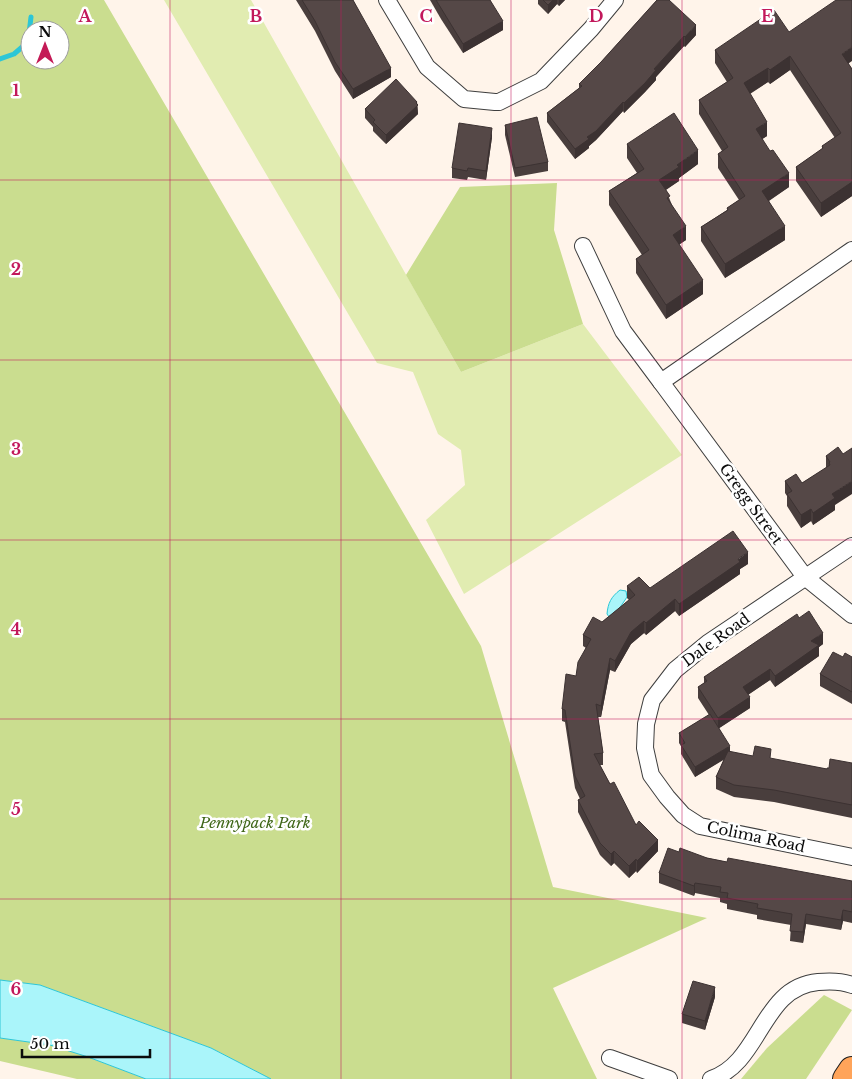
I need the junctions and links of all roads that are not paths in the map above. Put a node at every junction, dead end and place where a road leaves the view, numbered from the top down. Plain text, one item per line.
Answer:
1 (387, 0) edge
2 (616, 0) edge
3 (583, 246) dead end
4 (852, 250) edge
5 (661, 382) junction
6 (852, 546) edge
7 (805, 577) junction
8 (852, 615) edge
9 (651, 775) joint
10 (852, 858) edge
11 (852, 985) edge
12 (610, 1058) dead end
13 (852, 1070) edge
14 (669, 1079) edge
15 (711, 1079) edge
16 (846, 1079) edge

1 - 2 street
3 - 5 street, Gregg Street
4 - 5 street
5 - 7 street, Gregg Street
6 - 7 street, Dale Road
7 - 8 street, Gregg Street
7 - 9 street, Dale Road
9 - 10 street, Colima Road
11 - 15 street
12 - 14 street
13 - 16 main road

